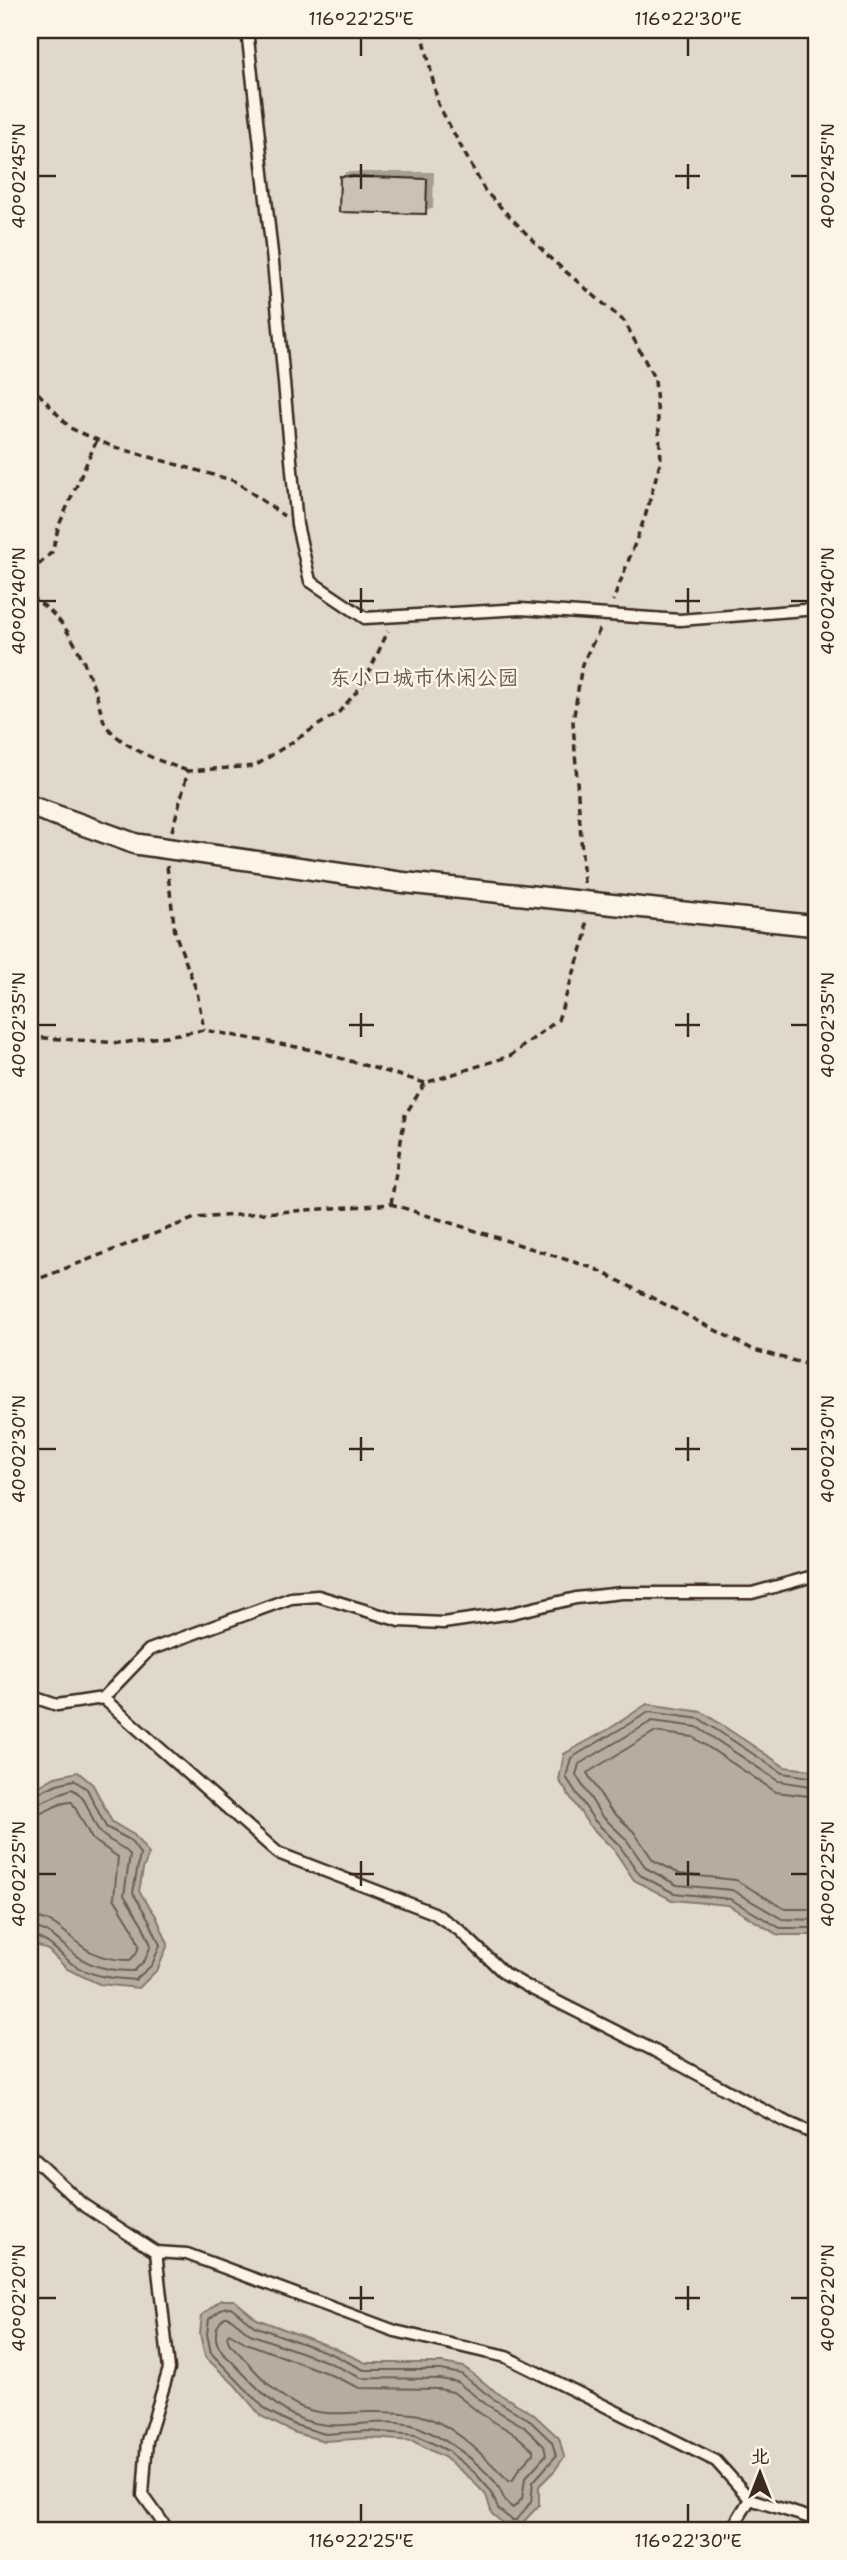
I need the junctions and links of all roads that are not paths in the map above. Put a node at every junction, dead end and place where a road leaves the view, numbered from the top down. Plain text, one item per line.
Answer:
1 (247, 30) edge
2 (817, 609) edge
3 (30, 807) edge
4 (817, 926) edge
5 (817, 1574) edge
6 (30, 1696) edge
7 (103, 1698) junction
8 (817, 2135) edge
9 (30, 2155) edge
10 (156, 2252) junction
11 (750, 2499) junction
12 (814, 2520) edge
13 (168, 2530) edge
14 (731, 2530) edge
15 (812, 2530) edge

1 - 2 lane
3 - 4 street
5 - 7 lane
6 - 7 lane
7 - 8 lane
9 - 10 lane
10 - 11 lane
10 - 13 lane
11 - 12 lane
11 - 14 lane
12 - 15 lane

